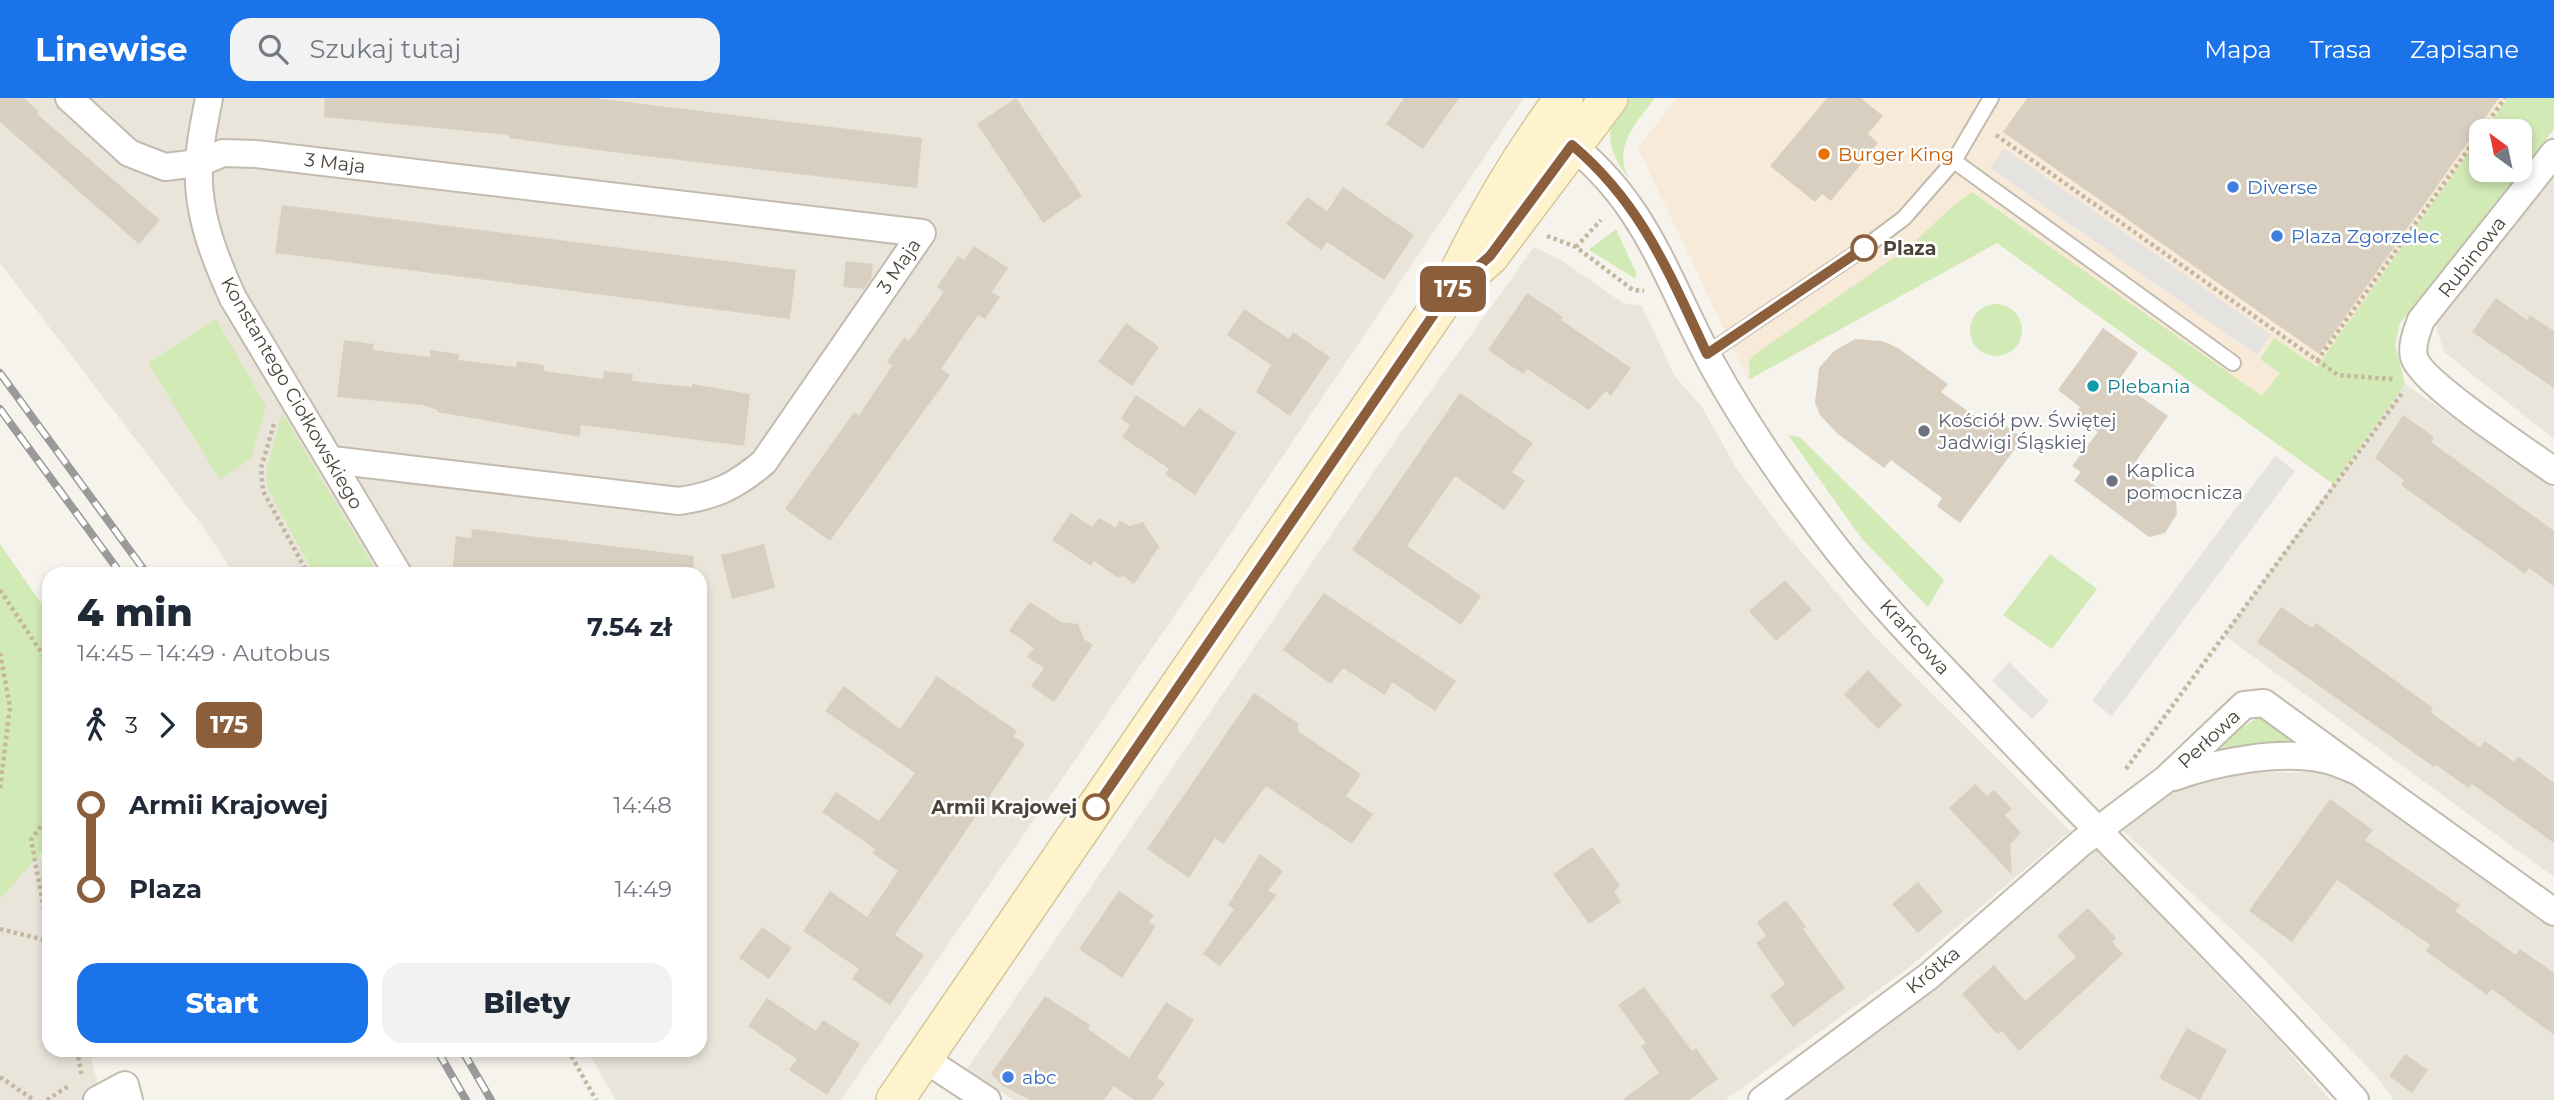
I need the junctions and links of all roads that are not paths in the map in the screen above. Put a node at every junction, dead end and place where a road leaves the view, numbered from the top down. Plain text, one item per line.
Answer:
1 (69, 98) edge
2 (209, 98) edge
3 (1608, 98) edge
4 (1991, 98) edge
5 (1560, 122) edge
6 (2554, 153) edge
7 (1954, 160) junction
8 (199, 163) junction
9 (1707, 354) junction
10 (2233, 363) dead end
11 (332, 460) junction
12 (2554, 471) edge
13 (394, 567) edge
14 (2359, 772) junction
15 (2166, 779) junction
16 (2096, 831) junction
17 (2554, 912) edge
18 (923, 1058) junction
19 (97, 1100) edge
20 (129, 1100) edge
21 (895, 1100) edge
22 (987, 1100) edge
23 (1762, 1100) edge
24 (2355, 1100) edge

1 - 8 street
2 - 8 street, Konstantego Ciołkowskiego
3 - 5 main road
4 - 7 lane
5 - 9 street, Krańcowa
5 - 18 main road
6 - 12 street, Rubinowa
7 - 9 lane
7 - 10 lane
8 - 11 street, Konstantego Ciołkowskiego
8 - 11 street, 3 Maja
9 - 16 street, Krańcowa
11 - 13 street, Konstantego Ciołkowskiego
14 - 15 street, Perłowa
14 - 15 street, Perłowa
14 - 17 street, Perłowa
15 - 16 street, Perłowa
16 - 23 street, Krótka
16 - 24 street, Krańcowa
18 - 21 main road
18 - 22 street
19 - 20 street

